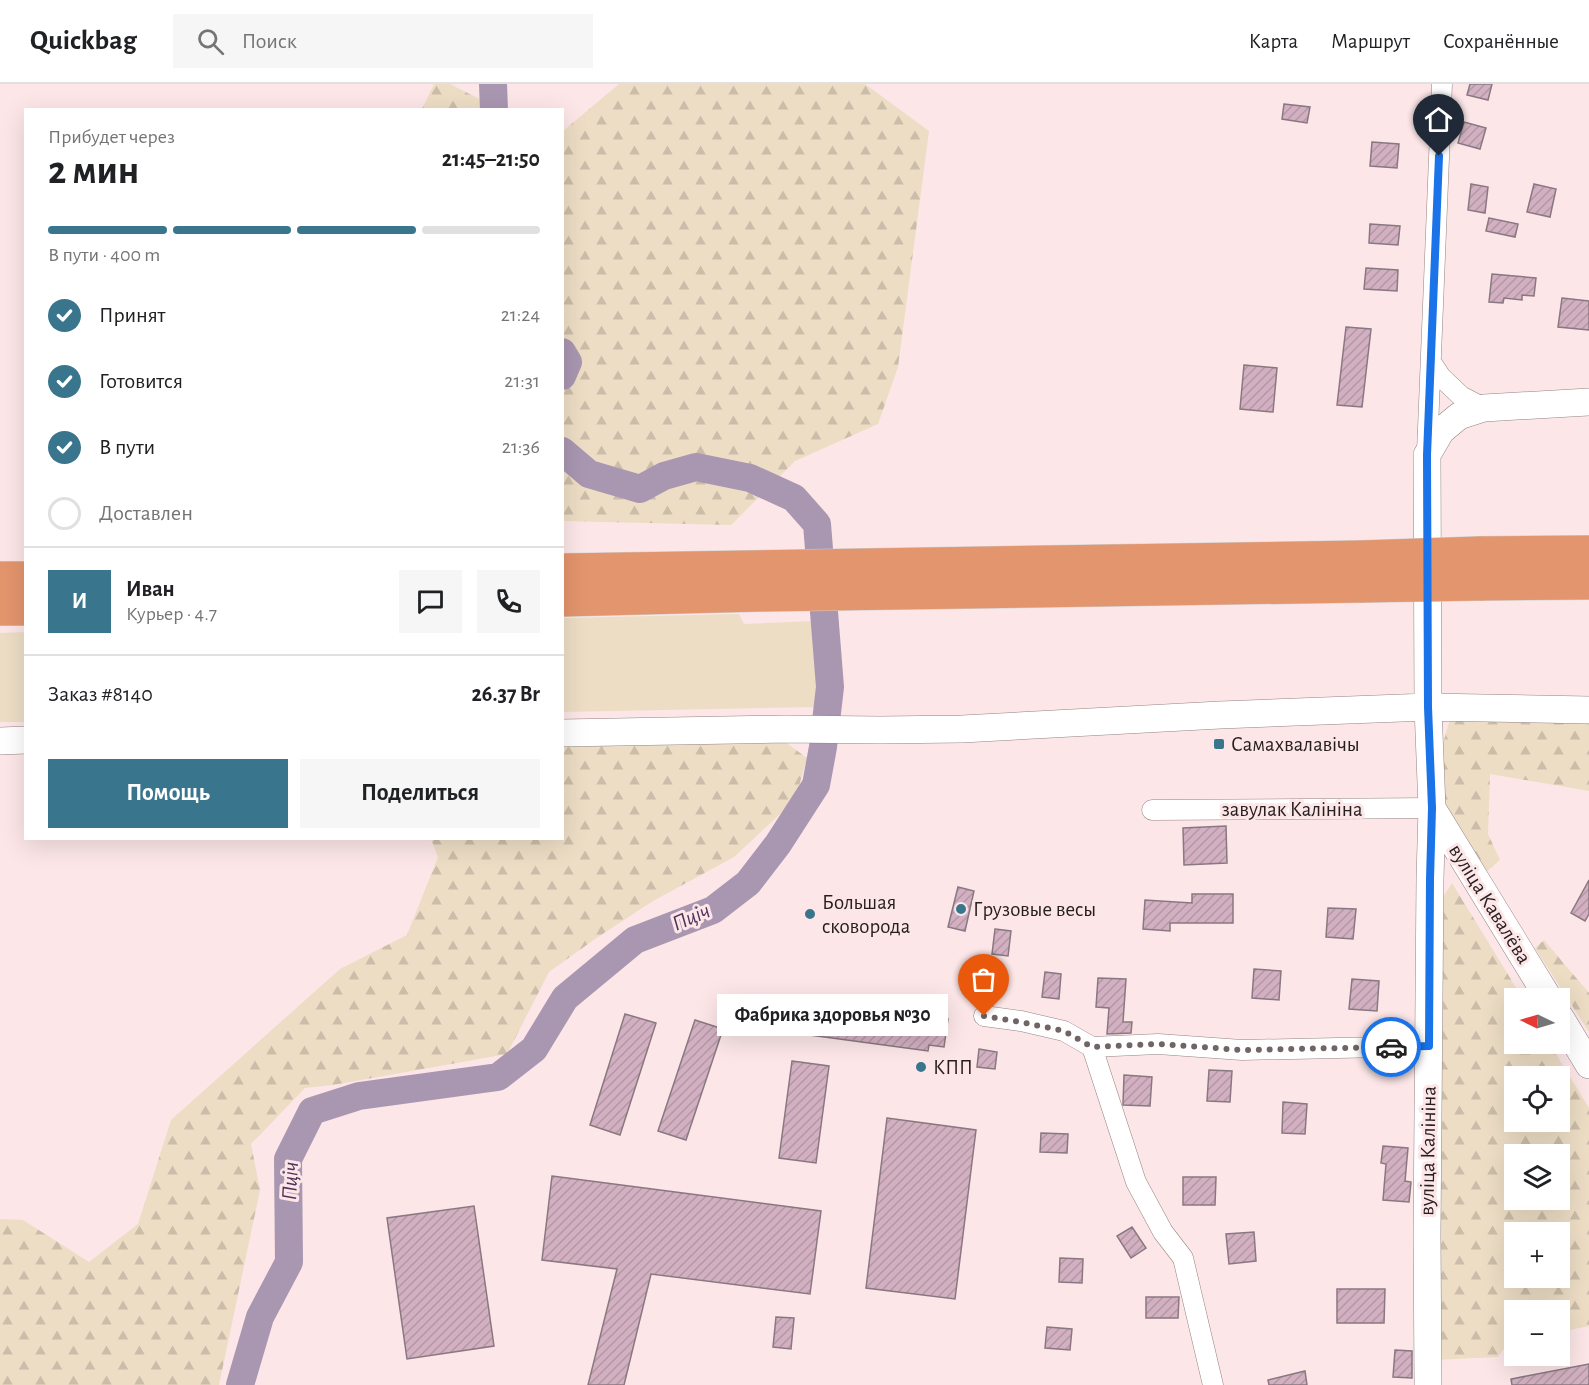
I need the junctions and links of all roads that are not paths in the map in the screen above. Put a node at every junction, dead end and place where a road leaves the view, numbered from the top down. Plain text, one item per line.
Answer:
1 (1442, 84) edge
2 (1431, 362) junction
3 (1589, 402) edge
4 (1484, 408) junction
5 (1427, 455) junction
6 (1589, 552) edge
7 (1479, 569) junction
8 (564, 570) edge
9 (0, 578) edge
10 (24, 578) edge
11 (761, 581) junction
12 (1589, 584) edge
13 (564, 600) edge
14 (0, 609) edge
15 (24, 609) edge
16 (1428, 707) junction
17 (1589, 710) edge
18 (564, 733) edge
19 (24, 740) edge
20 (0, 741) edge
21 (1432, 808) junction
22 (1152, 810) dead end
23 (1542, 988) edge
24 (984, 1016) dead end
25 (1570, 1034) edge
26 (1429, 1046) junction
27 (1092, 1047) junction
28 (1589, 1065) edge
29 (1213, 1385) edge
30 (1428, 1385) edge

1 - 2 street
2 - 4 street
2 - 5 street
3 - 4 street
4 - 5 street
5 - 16 street, вуліца Калініна
6 - 7 highway
7 - 11 highway, bridge
7 - 12 highway
8 - 11 highway
9 - 10 highway
11 - 13 highway
14 - 15 highway
16 - 17 street
16 - 18 street
16 - 21 street, вуліца Калініна
19 - 20 street
21 - 22 street, завулак Калініна
21 - 23 street, вуліца Кавалёва
21 - 26 street, вуліца Калініна
24 - 27 street
25 - 28 street
26 - 27 street
26 - 30 street, вуліца Калініна
27 - 29 street

